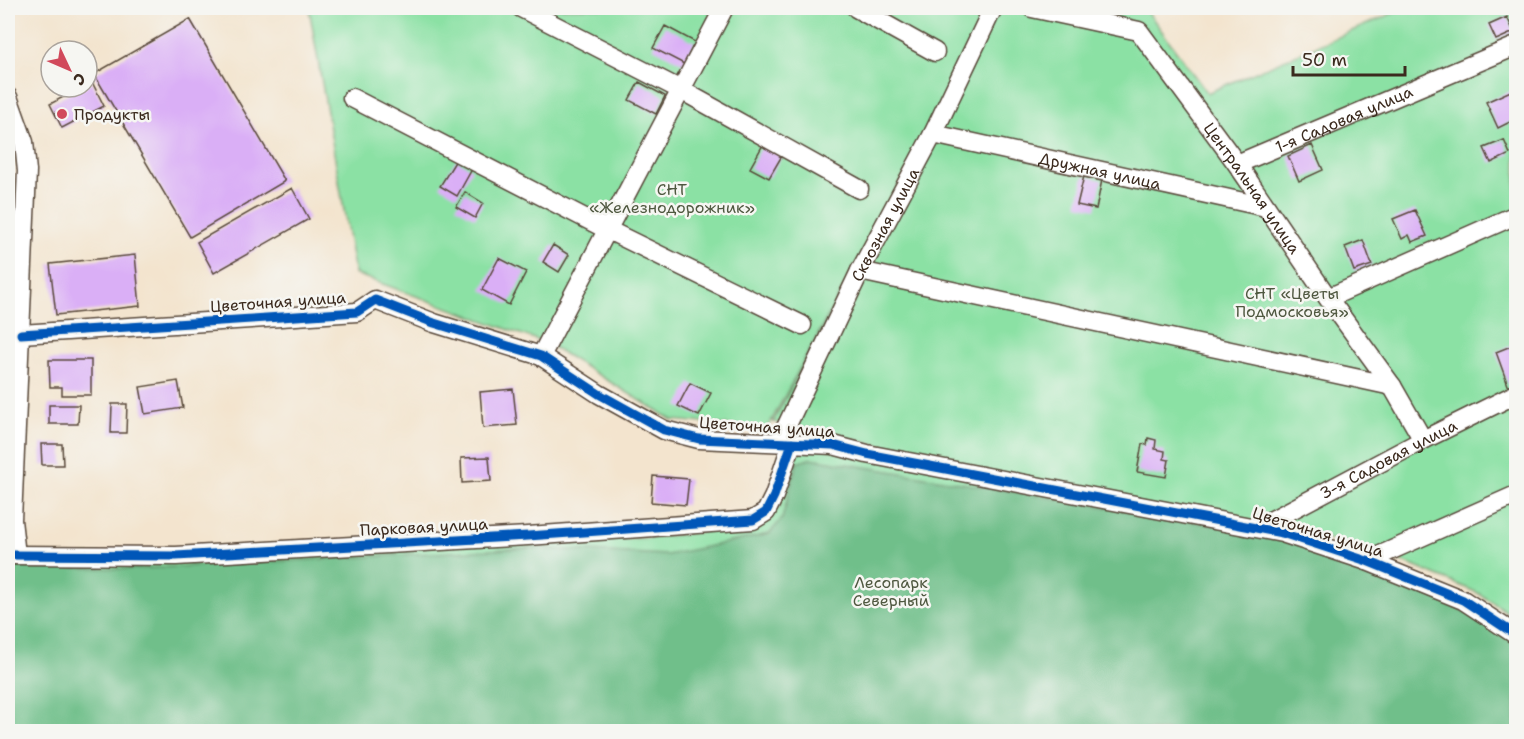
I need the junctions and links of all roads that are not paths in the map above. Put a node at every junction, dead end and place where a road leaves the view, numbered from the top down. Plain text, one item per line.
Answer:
1 (521, 8) edge
2 (724, 8) edge
3 (856, 8) edge
4 (993, 8) edge
5 (1032, 8) edge
6 (1516, 46) edge
7 (935, 52) dead end
8 (681, 90) junction
9 (8, 97) edge
10 (352, 98) dead end
11 (933, 134) junction
12 (16, 140) edge
13 (1237, 164) junction
14 (859, 189) dead end
15 (1266, 207) junction
16 (1516, 215) edge
17 (608, 230) junction
18 (860, 271) junction
19 (1328, 298) junction
20 (802, 325) dead end
21 (21, 334) junction
22 (541, 356) junction
23 (1392, 386) junction
24 (1516, 394) edge
25 (1423, 440) junction
26 (786, 443) junction
27 (1516, 495) edge
28 (1259, 527) junction
29 (12, 555) edge
30 (1367, 561) junction
31 (1516, 635) edge

1 - 8 street
2 - 8 street
3 - 7 street
4 - 11 street, Сквозная улица
5 - 13 street, Центральная улица
6 - 13 street, 1-я Садовая улица
8 - 14 street
8 - 17 street
9 - 12 street
10 - 17 street
11 - 15 street, Дружная улица
11 - 18 street, Сквозная улица
12 - 21 street
13 - 15 street, Центральная улица
15 - 19 street, Центральная улица
16 - 19 street
17 - 20 street
17 - 22 street
18 - 23 street
18 - 26 street, Сквозная улица
19 - 23 street, Центральная улица
21 - 22 street, Цветочная улица
21 - 29 street
22 - 26 street, Цветочная улица
23 - 25 street, Центральная улица
24 - 25 street, 3-я Садовая улица
25 - 28 street, 3-я Садовая улица
26 - 28 street, Цветочная улица
26 - 29 street, Парковая улица
27 - 30 street
28 - 30 street, Цветочная улица
30 - 31 street, Цветочная улица

